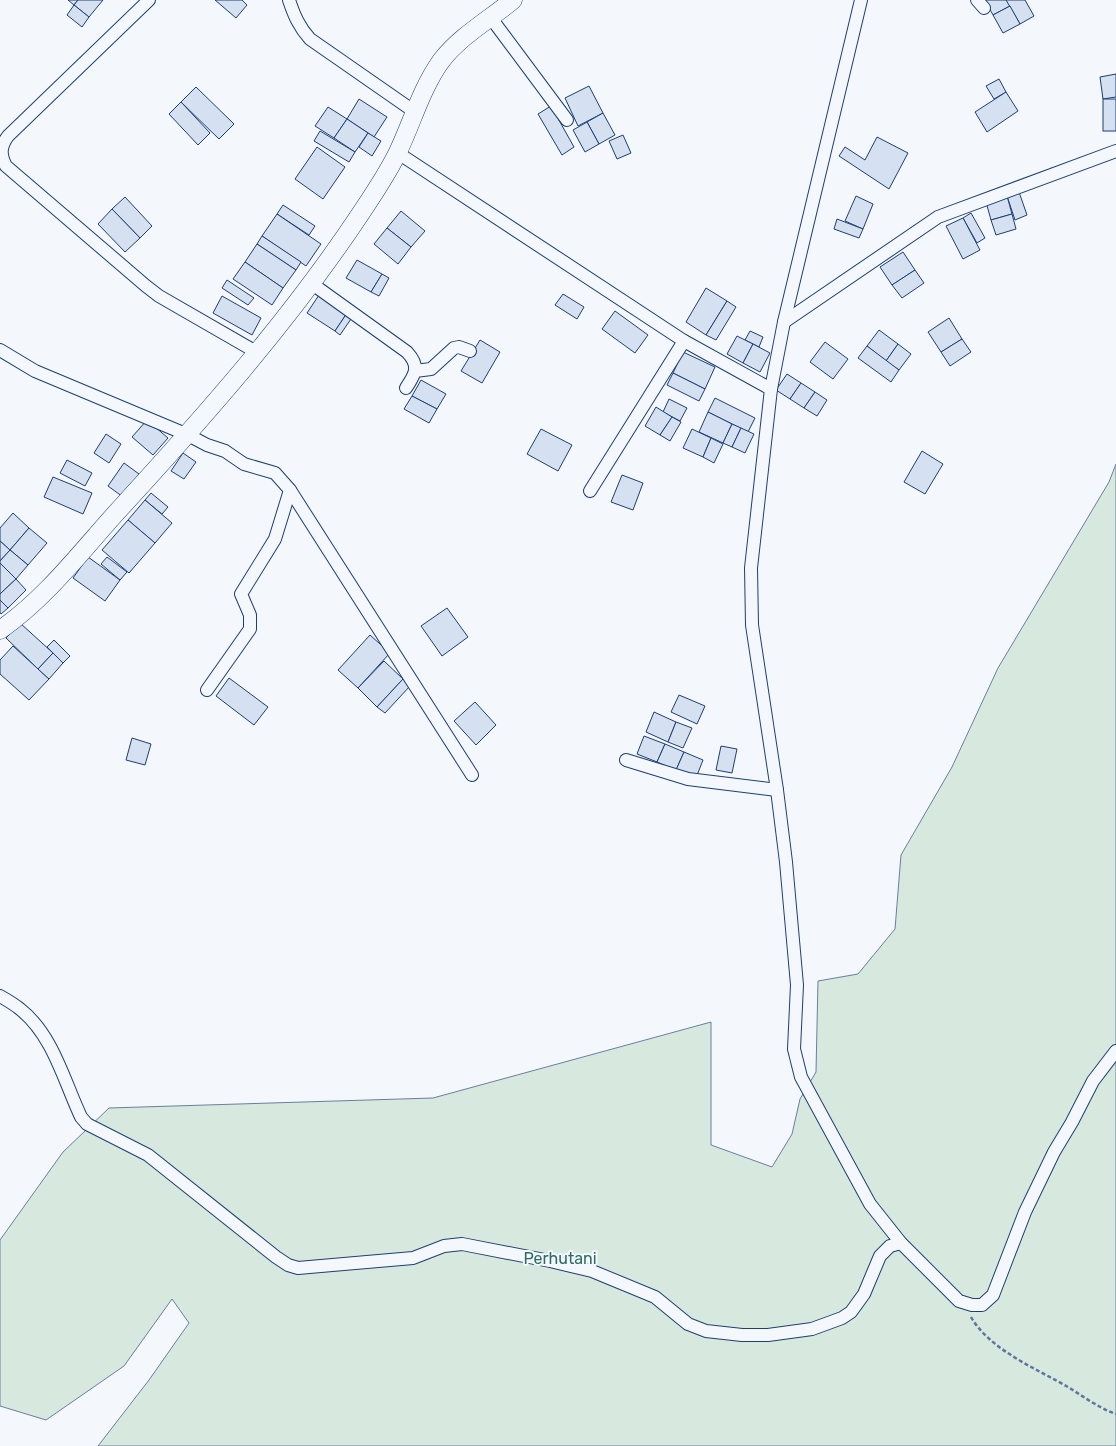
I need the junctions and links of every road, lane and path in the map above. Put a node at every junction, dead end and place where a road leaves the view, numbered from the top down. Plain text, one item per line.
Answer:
1 (149, 0) edge
2 (289, 0) edge
3 (513, 0) edge
4 (861, 0) edge
5 (491, 18) junction
6 (415, 112) junction
7 (567, 120) dead end
8 (1116, 151) edge
9 (398, 153) junction
10 (311, 283) junction
11 (784, 322) junction
12 (684, 342) junction
13 (0, 350) edge
14 (470, 351) dead end
15 (258, 353) junction
16 (416, 371) junction
17 (406, 388) dead end
18 (771, 389) junction
19 (188, 435) junction
20 (290, 490) junction
21 (590, 491) dead end
22 (0, 630) edge
23 (207, 690) dead end
24 (626, 760) dead end
25 (472, 775) dead end
26 (777, 790) junction
27 (0, 996) edge
28 (1116, 1051) edge
29 (901, 1243) junction
30 (966, 1304) junction
31 (1116, 1414) edge

1 - 15 street
2 - 6 street
3 - 5 street
4 - 11 street
5 - 6 street
5 - 7 street
6 - 9 street
8 - 11 street
9 - 10 street
9 - 12 street
10 - 15 street
10 - 16 street
11 - 18 street
12 - 18 street
12 - 21 street
13 - 19 street
14 - 16 street
15 - 19 street
16 - 17 street
18 - 26 street
19 - 20 street
19 - 22 street
20 - 23 street
20 - 25 street
24 - 26 street
26 - 29 street
27 - 29 street
28 - 30 street
29 - 30 street
30 - 31 path

